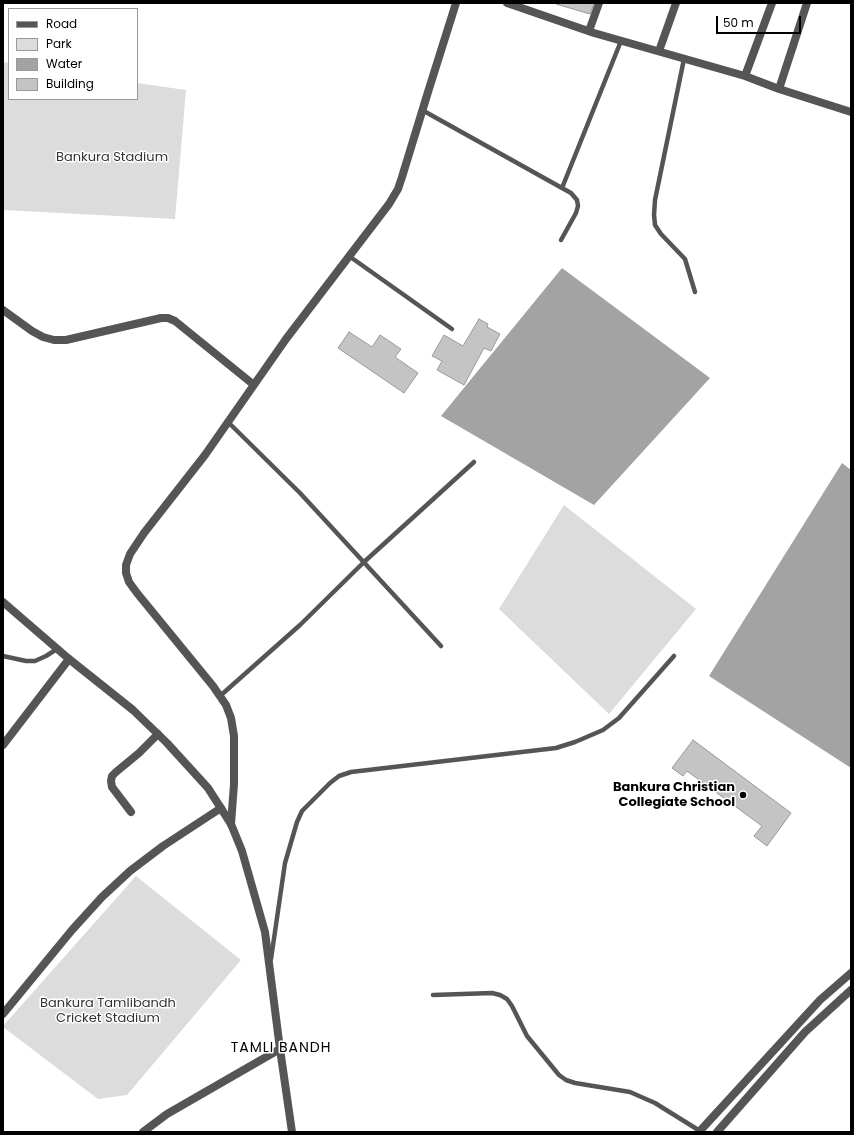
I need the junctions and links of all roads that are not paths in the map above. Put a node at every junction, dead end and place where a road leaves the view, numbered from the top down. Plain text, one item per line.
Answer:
1 (456, 3) edge
2 (508, 3) edge
3 (598, 3) edge
4 (676, 3) edge
5 (772, 3) edge
6 (807, 3) edge
7 (589, 31) junction
8 (621, 41) junction
9 (659, 51) junction
10 (684, 59) junction
11 (745, 76) junction
12 (780, 89) junction
13 (422, 110) junction
14 (851, 112) edge
15 (562, 188) junction
16 (561, 240) dead end
17 (349, 256) junction
18 (695, 292) dead end
19 (3, 310) edge
20 (452, 329) dead end
21 (254, 385) junction
22 (228, 422) junction
23 (474, 462) dead end
24 (364, 562) junction
25 (3, 602) edge
26 (441, 646) dead end
27 (57, 649) junction
28 (3, 656) edge
29 (674, 656) dead end
30 (69, 659) junction
31 (220, 696) junction
32 (158, 734) junction
33 (3, 745) edge
34 (221, 808) junction
35 (131, 812) dead end
36 (231, 824) junction
37 (270, 966) junction
38 (851, 973) edge
39 (851, 990) edge
40 (433, 995) dead end
41 (3, 1014) edge
42 (280, 1048) junction
43 (143, 1132) edge
44 (292, 1132) edge
45 (700, 1132) edge
46 (717, 1132) edge

1 - 13 street
2 - 7 street
3 - 7 street
4 - 9 street
5 - 11 street
6 - 12 street
7 - 8 street
8 - 9 street
8 - 15 lane
9 - 10 street
10 - 11 street
10 - 18 lane
11 - 12 street
12 - 14 street
13 - 15 lane
13 - 17 street
15 - 16 lane
17 - 20 lane
17 - 21 street
19 - 21 street
21 - 22 street
22 - 24 lane
22 - 31 street
23 - 24 lane
24 - 26 lane
24 - 31 lane
25 - 27 street
27 - 28 lane
27 - 30 street
29 - 37 lane
30 - 32 street
30 - 33 street
31 - 36 street
32 - 34 street
32 - 35 street
34 - 36 street
34 - 41 street
36 - 37 street
37 - 42 street
38 - 45 street
39 - 46 street
40 - 45 lane
42 - 43 street
42 - 44 street

